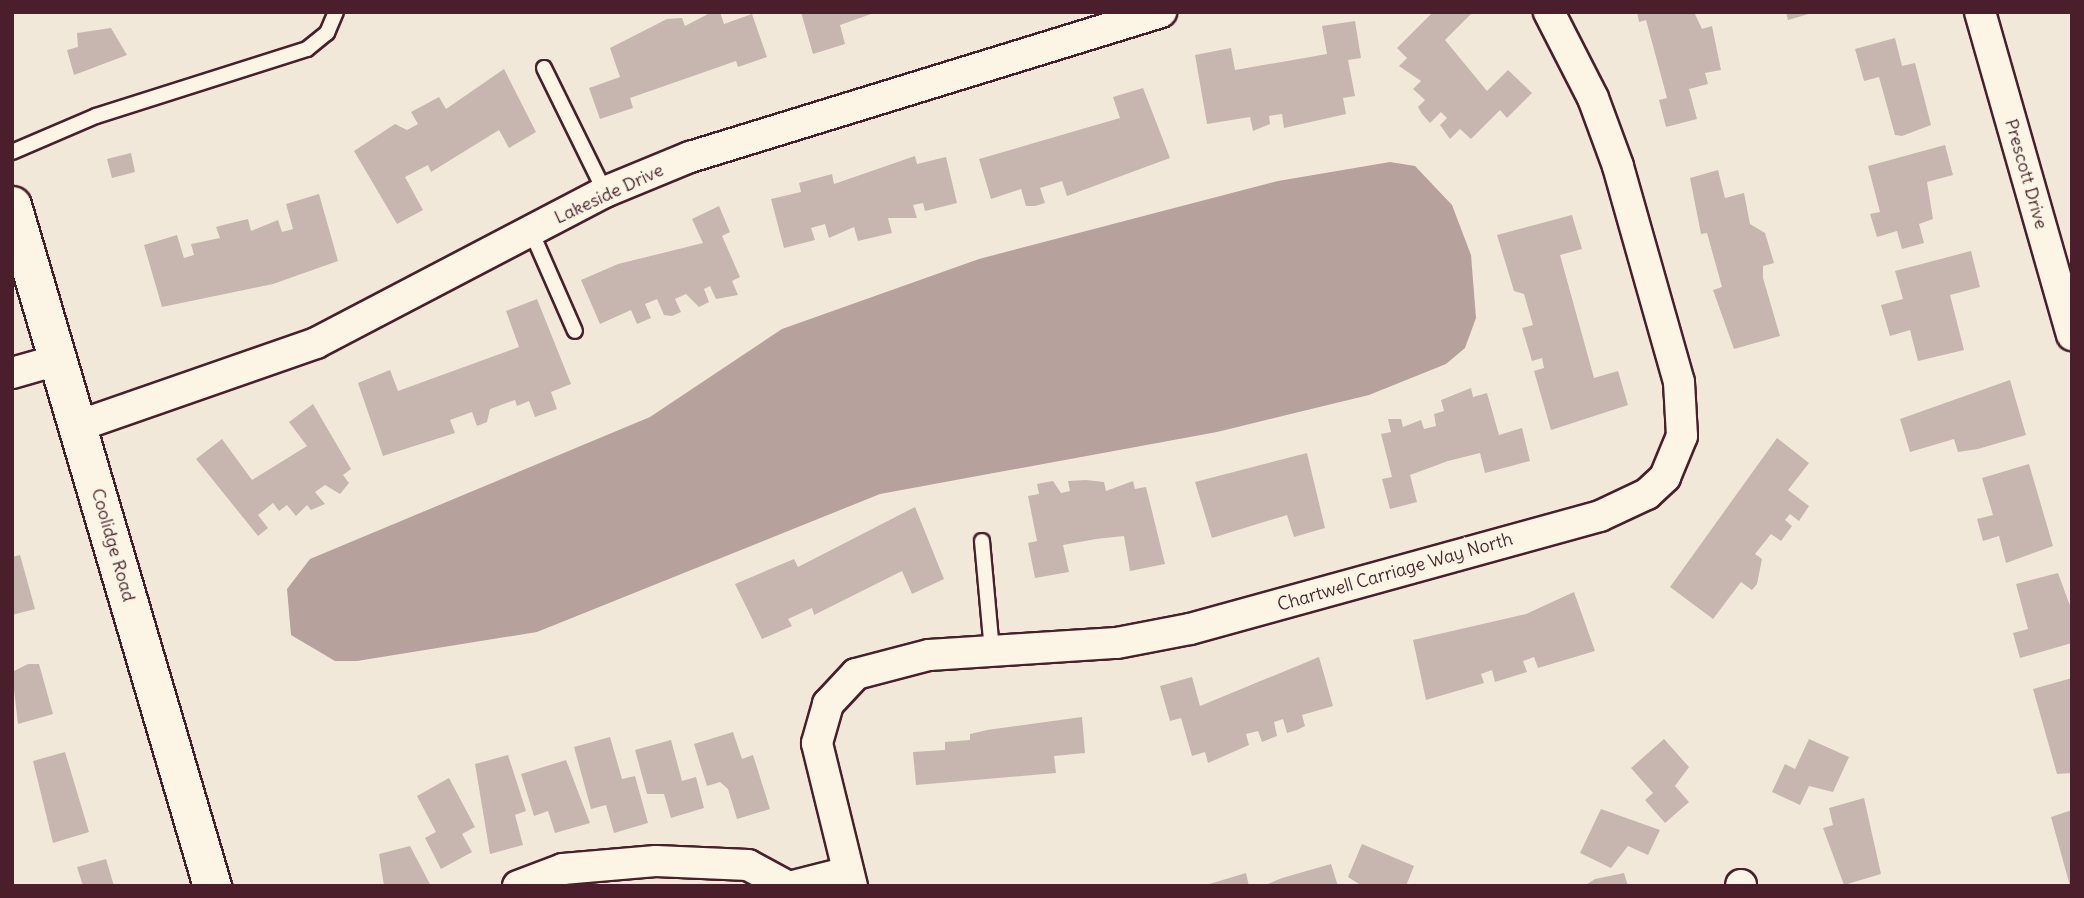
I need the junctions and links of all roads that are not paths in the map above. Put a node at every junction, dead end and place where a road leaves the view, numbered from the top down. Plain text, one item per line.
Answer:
1 (336, 12) edge
2 (1161, 12) edge
3 (1549, 12) edge
4 (1980, 12) edge
5 (544, 68) dead end
6 (12, 152) edge
7 (605, 192) junction
8 (12, 205) edge
9 (531, 231) junction
10 (575, 331) dead end
11 (2072, 335) edge
12 (58, 360) junction
13 (12, 373) edge
14 (78, 426) junction
15 (982, 541) dead end
16 (992, 650) junction
17 (850, 879) edge
18 (212, 886) edge
19 (518, 886) edge
20 (787, 886) edge
21 (793, 886) edge

1 - 6 lane
2 - 7 street, Lakeside Drive
3 - 16 street, Chartwell Carriage Way North
4 - 11 street, Prescott Drive
5 - 7 lane
7 - 9 street, Lakeside Drive
8 - 12 street, Coolidge Road
9 - 10 lane
9 - 14 street, Lakeside Drive
12 - 13 street
12 - 14 street, Coolidge Road
14 - 18 street, Coolidge Road
15 - 16 lane
16 - 17 street, Chartwell Carriage Way North
17 - 21 street
19 - 20 street

